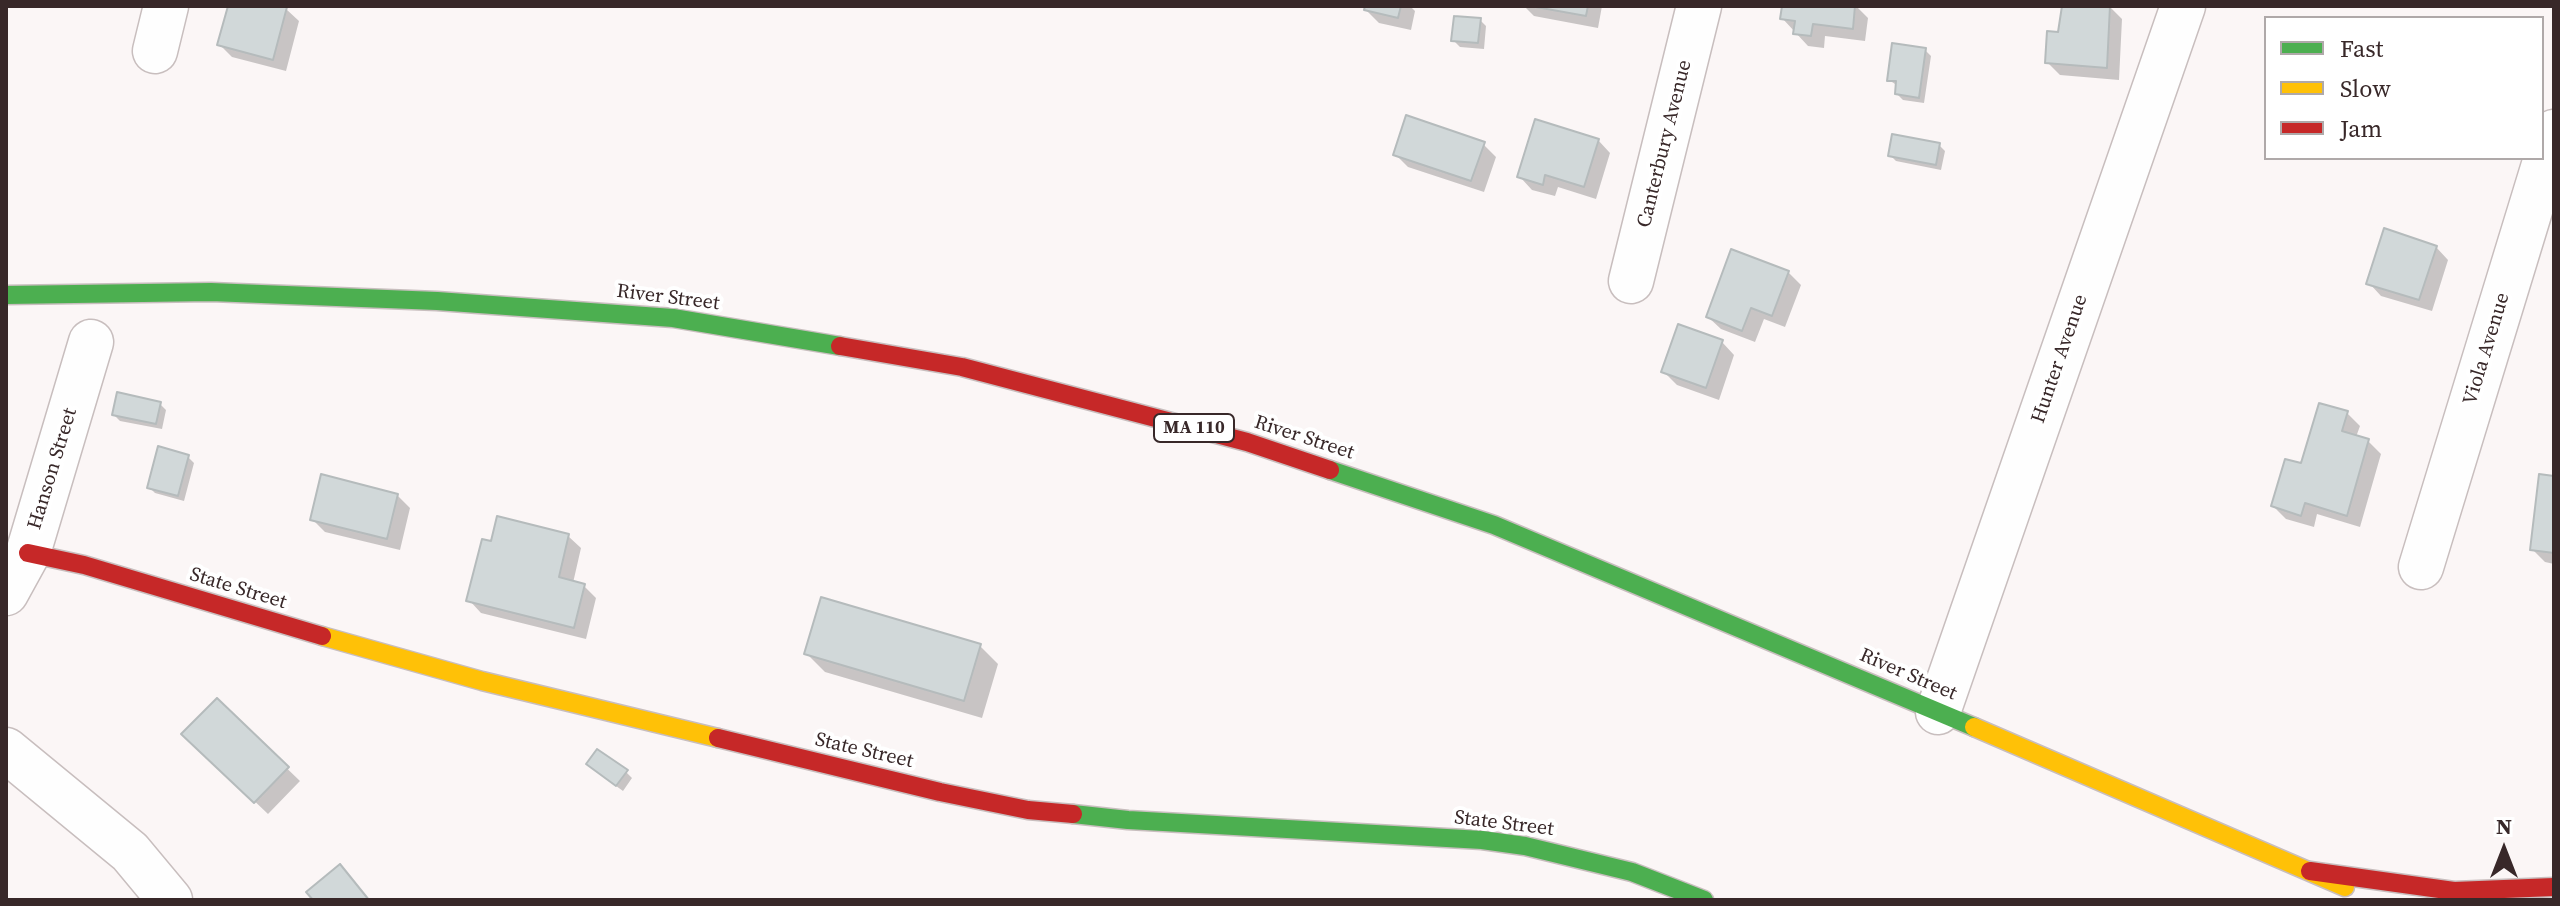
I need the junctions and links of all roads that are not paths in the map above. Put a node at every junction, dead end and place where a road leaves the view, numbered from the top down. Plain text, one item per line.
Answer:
1 (166, 6) edge
2 (1699, 6) edge
3 (2183, 6) edge
4 (155, 51) dead end
5 (2554, 132) edge
6 (1631, 281) dead end
7 (6, 295) edge
8 (91, 342) dead end
9 (28, 553) junction
10 (2421, 567) dead end
11 (6, 593) edge
12 (1938, 712) junction
13 (6, 750) edge
14 (2310, 871) junction
15 (2554, 887) edge
16 (170, 900) edge
17 (1704, 900) edge
18 (2373, 900) edge

1 - 4 street
2 - 6 street, Canterbury Avenue
3 - 12 street, Hunter Avenue
5 - 10 street, Viola Avenue
7 - 12 main road, River Street / MA 110
8 - 9 street, Hanson Street
9 - 11 street, Hanson Street
9 - 17 main road, State Street
12 - 14 main road, River Street / MA 110
13 - 16 street
14 - 15 main road
14 - 18 main road, River Street / MA 110

